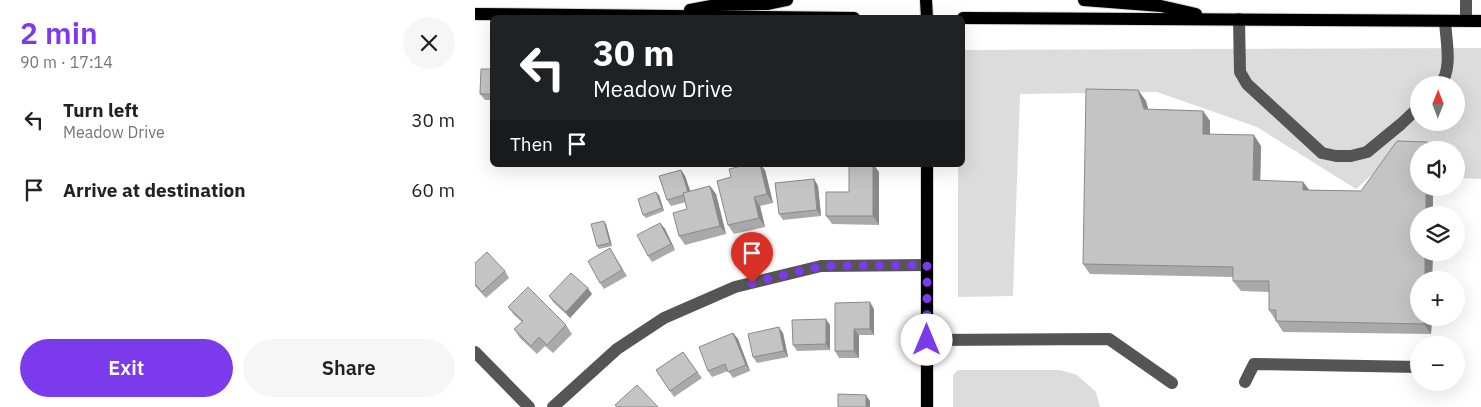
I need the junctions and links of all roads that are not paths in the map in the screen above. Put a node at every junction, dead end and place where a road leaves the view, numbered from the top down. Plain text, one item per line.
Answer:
1 (787, 0) edge
2 (926, 0) edge
3 (1083, 0) edge
4 (1466, 0) edge
5 (475, 14) edge
6 (657, 15) joint
7 (927, 15) edge
8 (965, 18) edge
9 (1223, 19) junction
10 (1239, 19) junction
11 (1445, 21) junction
12 (1466, 21) junction
13 (1481, 21) edge
14 (1446, 76) edge
15 (1410, 116) edge
16 (927, 167) edge
17 (927, 265) junction
18 (927, 340) junction
19 (475, 352) edge
20 (1410, 367) edge
21 (1172, 382) dead end
22 (1245, 382) dead end
23 (529, 407) edge
24 (553, 407) edge
25 (927, 407) edge

1 - 6 main road
2 - 7 main road
3 - 9 main road
4 - 12 street
5 - 6 main road
8 - 9 main road
9 - 10 main road
10 - 11 main road
10 - 15 street
11 - 12 main road
11 - 14 street
12 - 13 main road
16 - 17 main road
17 - 18 main road
17 - 24 street
18 - 21 street
18 - 25 main road
19 - 23 street
20 - 22 street

